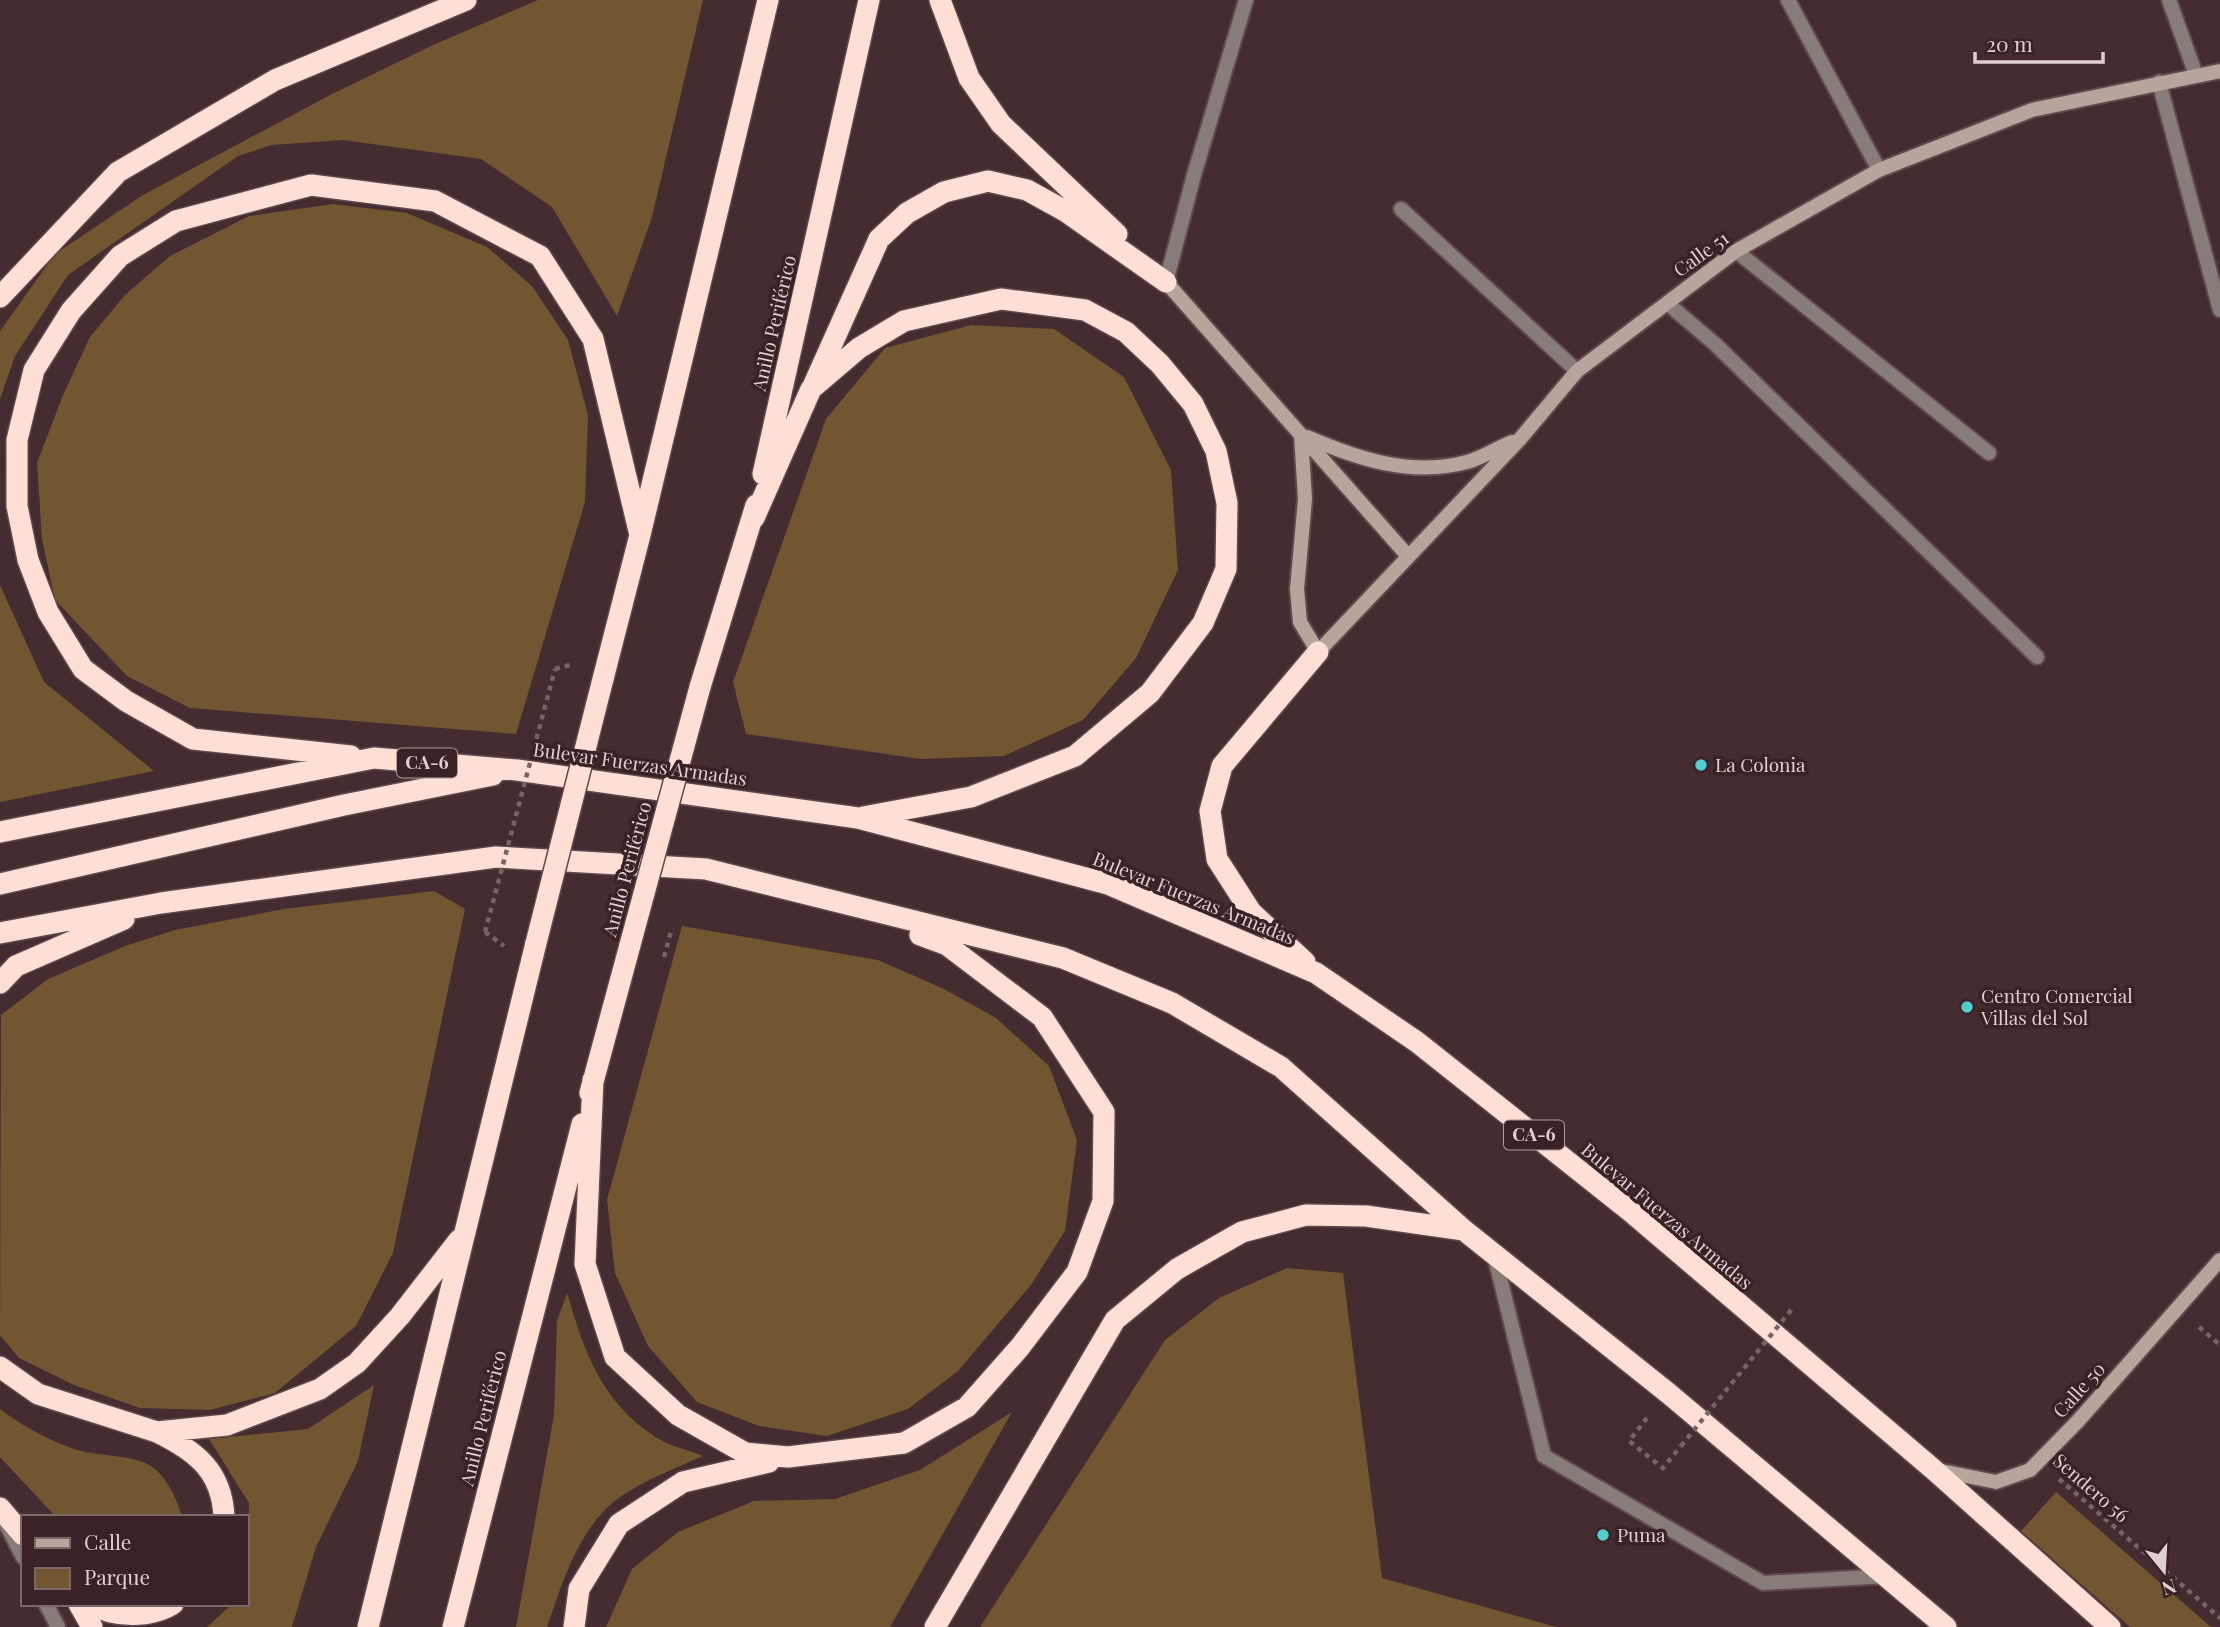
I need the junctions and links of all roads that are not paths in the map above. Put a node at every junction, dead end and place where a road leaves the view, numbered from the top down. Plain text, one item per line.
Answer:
1 (466, 0) edge
2 (768, 0) edge
3 (869, 0) edge
4 (940, 0) edge
5 (1246, 0) edge
6 (1788, 0) edge
7 (2169, 0) edge
8 (2220, 71) edge
9 (2196, 75) junction
10 (2159, 82) junction
11 (1879, 170) junction
12 (1401, 209) dead end
13 (1736, 251) junction
14 (1166, 282) junction
15 (0, 296) edge
16 (1667, 303) junction
17 (2220, 310) edge
18 (1577, 371) junction
19 (811, 389) junction
20 (1301, 435) junction
21 (1520, 439) junction
22 (1989, 453) dead end
23 (754, 518) junction
24 (640, 535) junction
25 (1407, 555) junction
26 (1318, 652) junction
27 (2038, 657) dead end
28 (374, 758) junction
29 (517, 770) junction
30 (858, 818) junction
31 (0, 832) edge
32 (0, 884) edge
33 (161, 903) junction
34 (836, 903) junction
35 (0, 933) edge
36 (1317, 973) junction
37 (0, 983) edge
38 (593, 1080) junction
39 (1465, 1231) junction
40 (465, 1233) junction
41 (1494, 1253) junction
42 (2220, 1260) edge
43 (0, 1367) edge
44 (157, 1432) junction
45 (788, 1457) junction
46 (1933, 1469) junction
47 (0, 1510) edge
48 (224, 1515) edge
49 (21, 1533) edge
50 (21, 1553) edge
51 (1888, 1576) junction
52 (48, 1606) edge
53 (80, 1606) edge
54 (95, 1606) edge
55 (166, 1606) edge
56 (58, 1627) edge
57 (92, 1627) edge
58 (368, 1627) edge
59 (453, 1627) edge
60 (574, 1627) edge
61 (935, 1627) edge
62 (1946, 1627) edge
63 (2110, 1627) edge

1 - 15 highway
2 - 24 highway
3 - 23 highway, Anillo Periférico
4 - 14 highway
5 - 14 street
6 - 11 street
7 - 9 street
8 - 9 street, Calle 51
9 - 10 street, Calle 51
10 - 11 street, Calle 51
10 - 17 street
11 - 13 street, Calle 51
12 - 18 street
13 - 16 street, Calle 51
13 - 22 street
14 - 19 highway
14 - 20 street
16 - 18 street, Calle 51
16 - 27 street
18 - 21 street, Calle 51
19 - 23 highway
19 - 30 highway
20 - 21 street
20 - 25 street
20 - 26 street
21 - 25 street, Calle 51
23 - 38 highway, Anillo Periférico, bridge
24 - 28 highway
24 - 40 highway, bridge
25 - 26 street, Calle 51
26 - 36 highway
28 - 29 highway, Bulevar Fuerzas Armadas / CA-6
28 - 31 highway, Bulevar Fuerzas Armadas / CA-6
29 - 30 highway, Bulevar Fuerzas Armadas / CA-6
29 - 32 highway
30 - 36 highway, Bulevar Fuerzas Armadas / CA-6
33 - 34 highway
33 - 35 highway
33 - 37 highway
34 - 39 highway
34 - 45 highway
36 - 46 highway, Bulevar Fuerzas Armadas / CA-6
38 - 45 highway
38 - 59 highway, Anillo Periférico
39 - 41 highway
39 - 61 highway
40 - 44 highway
40 - 58 highway
41 - 51 highway
41 - 51 street
42 - 46 street, Calle 50
43 - 44 highway
44 - 48 highway
45 - 60 highway
46 - 63 highway, Bulevar Fuerzas Armadas / CA-6
47 - 49 highway
47 - 50 street
51 - 62 highway
52 - 56 street
53 - 57 highway
54 - 55 highway

